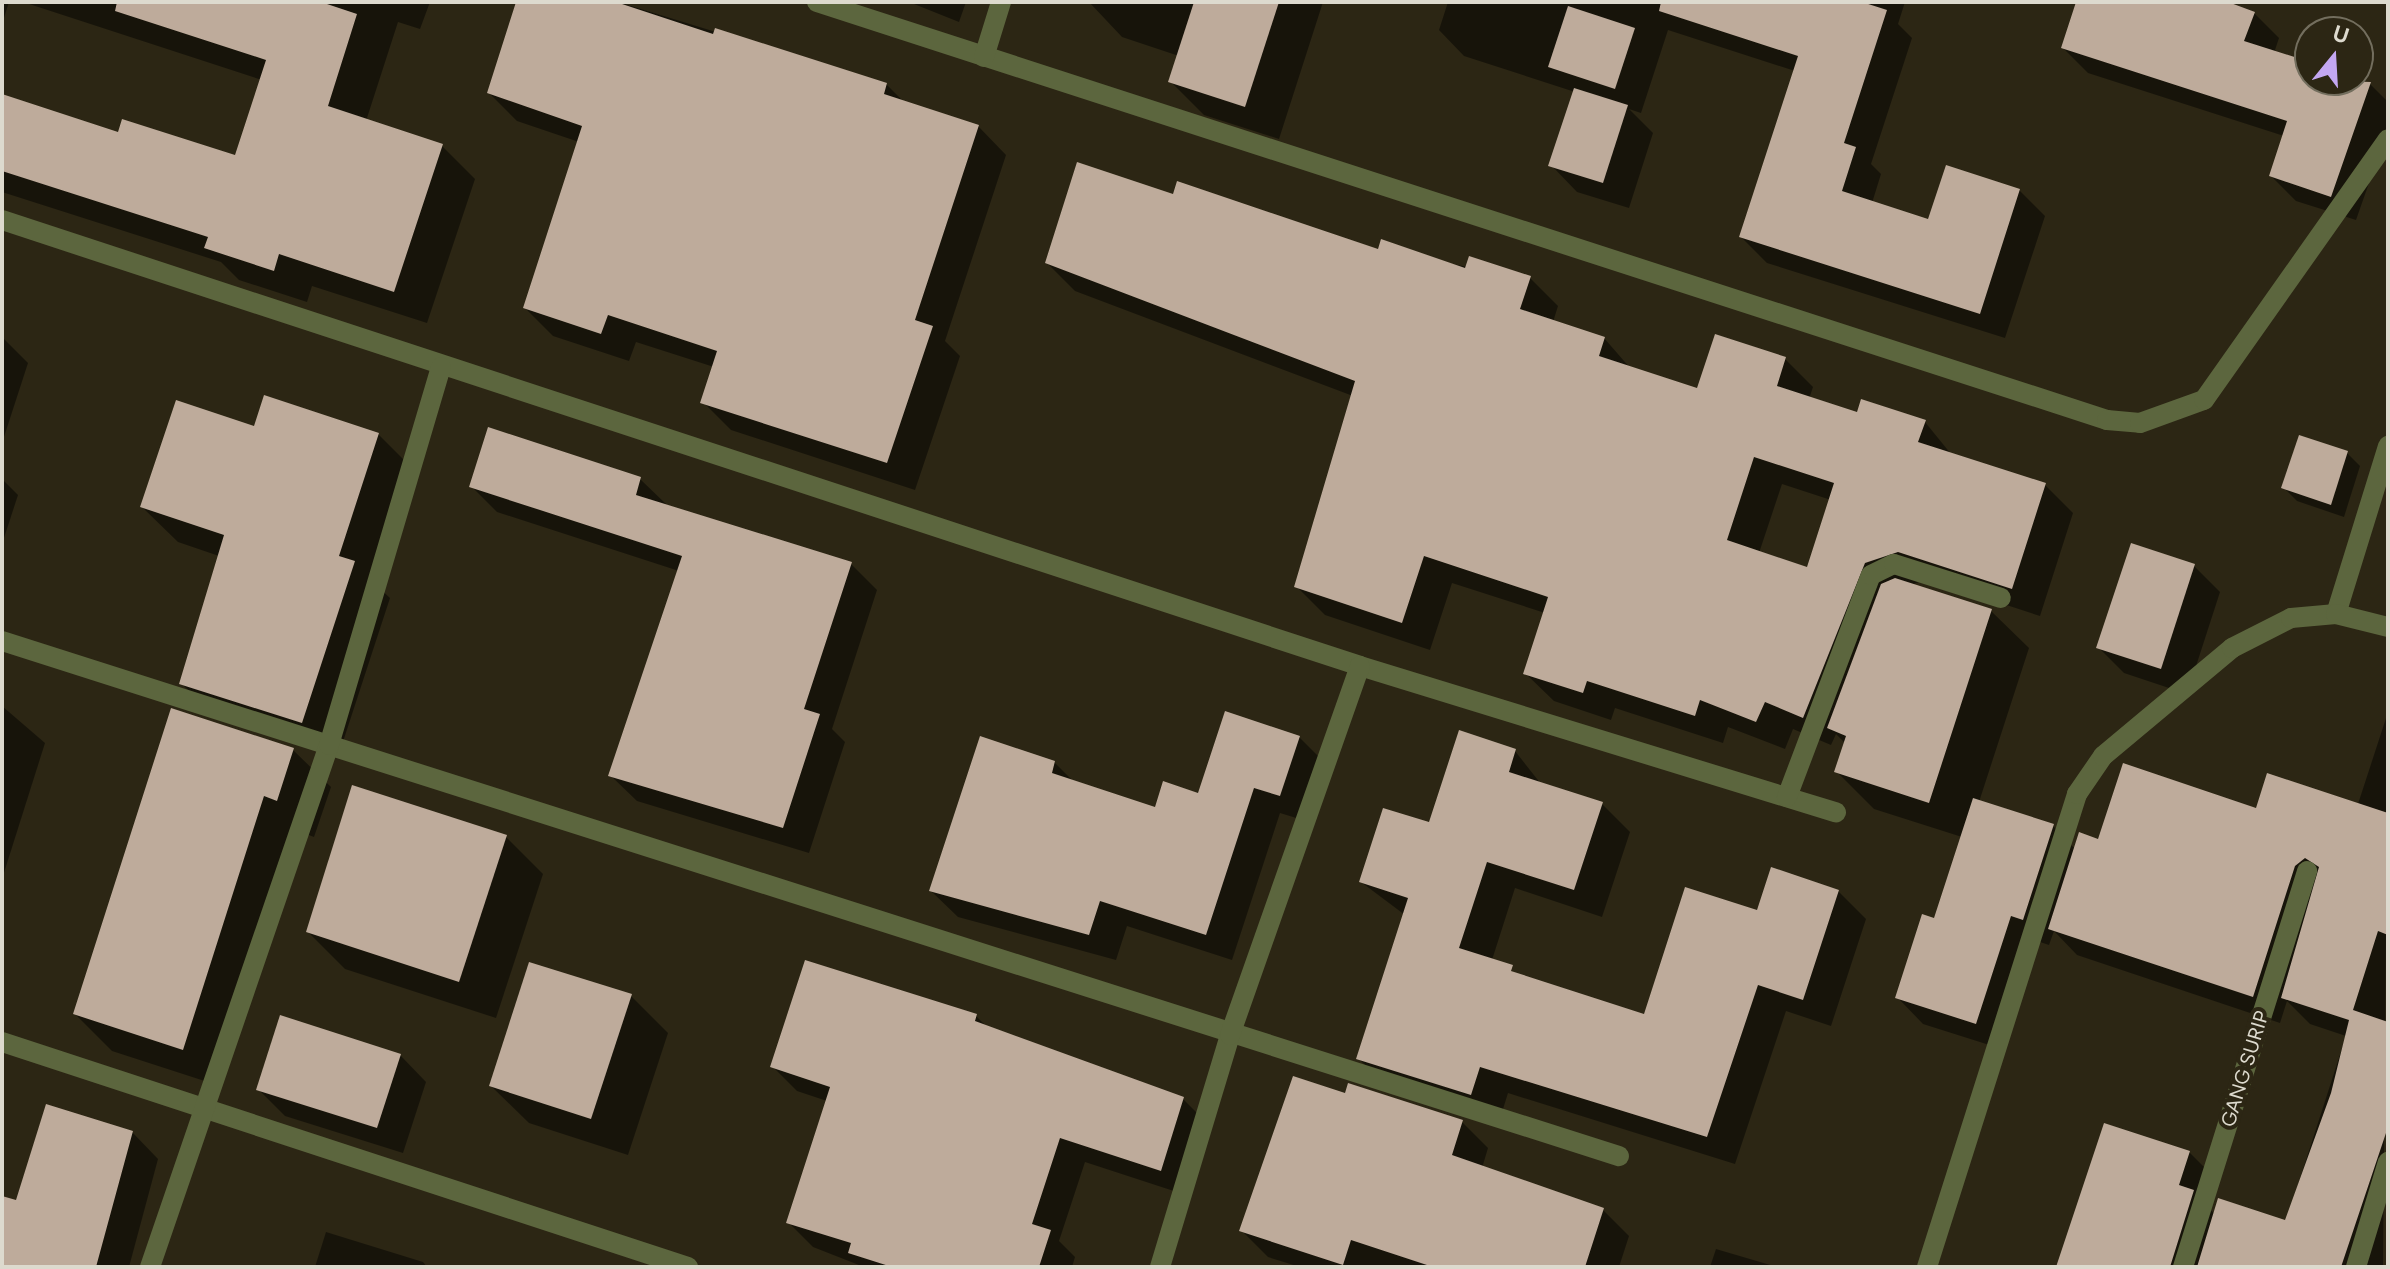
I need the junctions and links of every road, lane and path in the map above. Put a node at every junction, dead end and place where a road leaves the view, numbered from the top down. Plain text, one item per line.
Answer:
1 (817, 2) edge
2 (1001, 2) edge
3 (984, 57) junction
4 (2388, 139) edge
5 (2, 220) edge
6 (441, 367) junction
7 (2388, 446) edge
8 (2001, 598) dead end
9 (2336, 614) junction
10 (2388, 627) edge
11 (2, 641) edge
12 (1360, 666) junction
13 (329, 745) junction
14 (1787, 797) junction
15 (1836, 812) dead end
16 (2307, 871) dead end
17 (1230, 1035) junction
18 (2, 1042) edge
19 (203, 1108) junction
20 (1619, 1156) dead end
21 (2388, 1162) edge
22 (150, 1267) edge
23 (688, 1267) edge
24 (1160, 1267) edge
25 (1927, 1267) edge
26 (2183, 1267) edge
27 (2356, 1267) edge

1 - 3 street
2 - 3 street
3 - 4 street
5 - 6 street
6 - 12 street
6 - 13 street
7 - 9 street
8 - 14 street
9 - 10 street
9 - 25 street
11 - 13 street
12 - 14 street
12 - 17 street
13 - 17 street
13 - 19 street
14 - 15 street
16 - 26 street, GANG SURIP
17 - 20 street
17 - 24 street
18 - 19 street
19 - 22 street
19 - 23 street
21 - 27 street

